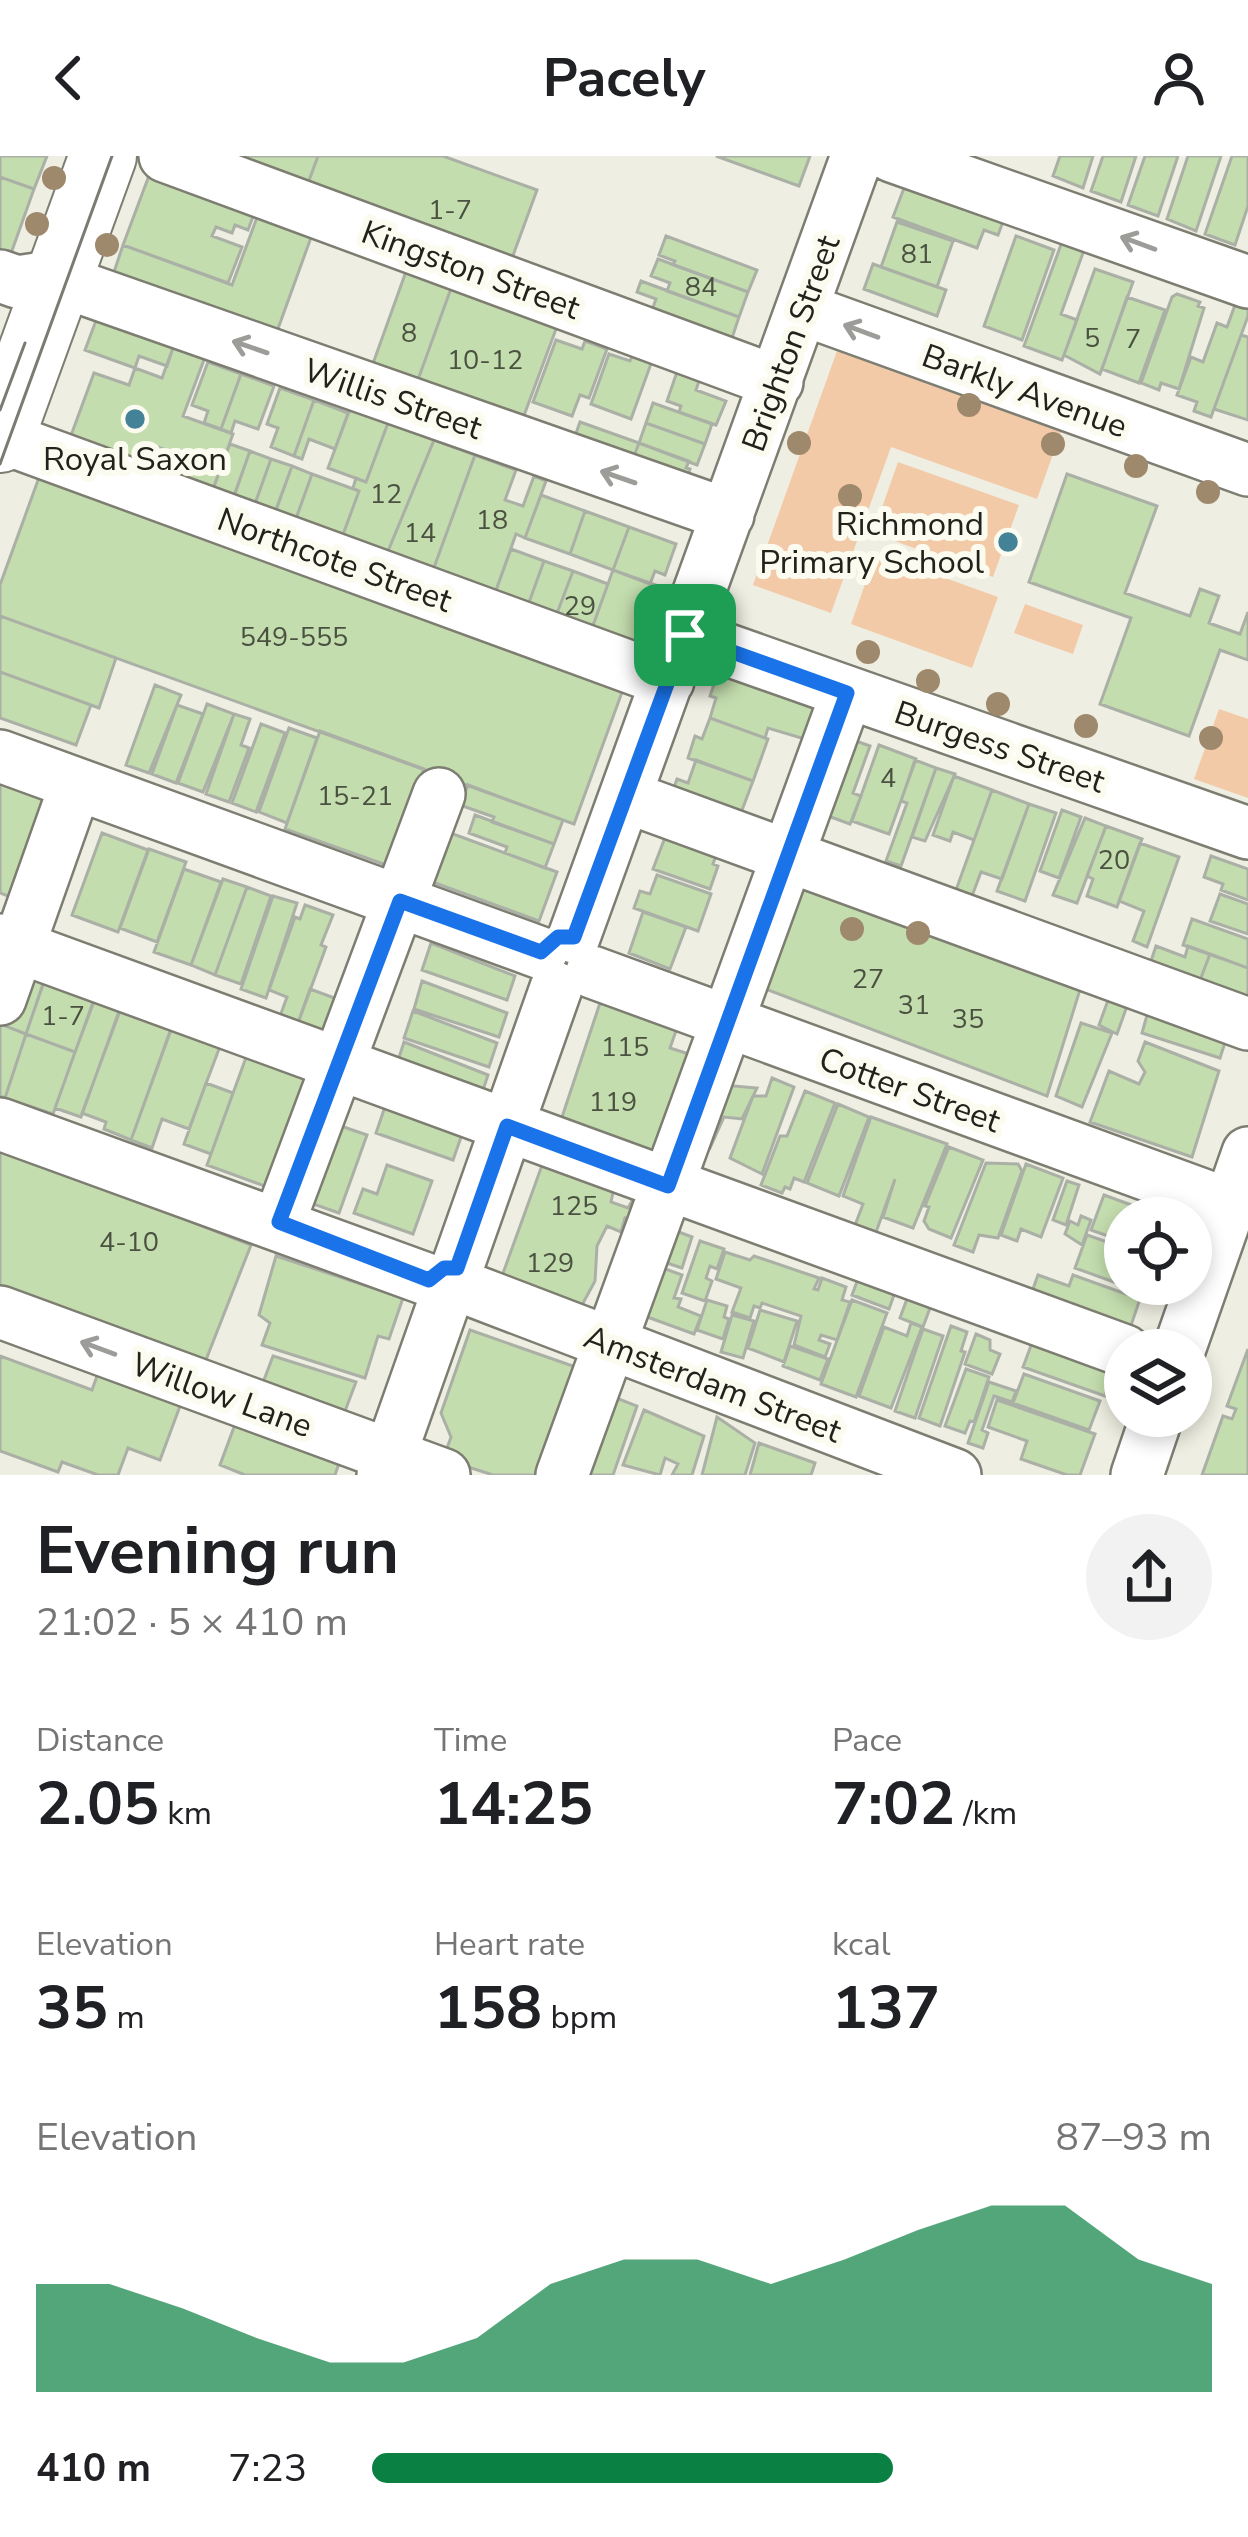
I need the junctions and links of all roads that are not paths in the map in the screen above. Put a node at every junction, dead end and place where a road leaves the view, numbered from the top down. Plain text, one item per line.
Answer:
1 (103, 156) edge
2 (165, 156) edge
3 (857, 156) edge
4 (892, 156) edge
5 (29, 278) edge
6 (1248, 282) edge
7 (802, 309) junction
8 (777, 382) junction
9 (0, 438) edge
10 (1248, 470) edge
11 (728, 515) junction
12 (677, 658) junction
13 (847, 693) junction
14 (0, 757) edge
15 (76, 784) junction
16 (439, 794) dead end
17 (626, 796) junction
18 (1248, 833) edge
19 (788, 857) junction
20 (400, 901) junction
21 (9, 943) edge
22 (566, 962) junction
23 (0, 999) edge
24 (725, 1022) junction
25 (1248, 1024) edge
26 (337, 1064) junction
27 (0, 1124) edge
28 (507, 1126) junction
29 (1248, 1153) edge
30 (668, 1186) junction
31 (1230, 1205) junction
32 (279, 1222) junction
33 (450, 1286) junction
34 (0, 1312) edge
35 (1186, 1329) edge
36 (1104, 1343) edge
37 (608, 1345) junction
38 (1149, 1437) edge
39 (387, 1466) edge
40 (444, 1475) edge
41 (562, 1475) edge
42 (956, 1475) edge
43 (1137, 1475) edge

1 - 5 main road
2 - 8 street, Kingston Street
3 - 7 street, Brighton Street
6 -> 4 street
5 - 9 main road
11 -> 5 street, Willis Street
7 - 8 street, Brighton Street
10 -> 7 street, Barkly Avenue
8 - 11 street, Brighton Street
9 - 12 street, Northcote Street
11 - 12 street, Brighton Street
12 - 13 street, Burgess Street
12 - 17 street, Brighton Street
13 - 18 street, Burgess Street
13 - 19 street
14 - 15 street, Cotter Street
15 - 20 street, Cotter Street
15 - 21 street
16 - 20 street
17 - 19 street
17 - 22 street, Brighton Street
19 - 24 street
19 - 25 street
20 - 22 street, Cotter Street
20 - 26 street
21 - 23 street
21 - 26 street
22 - 24 street, Cotter Street
22 - 28 street, Brighton Street
24 - 30 street
24 - 31 street, Cotter Street
26 - 28 street
26 - 32 street
27 - 32 street, Amsterdam Street
28 - 30 street
28 - 33 street, Brighton Street
29 - 31 street
30 - 36 street
30 - 37 street
31 - 35 street
32 - 33 street, Amsterdam Street
33 - 37 street, Amsterdam Street
33 - 39 street, Brighton Street
39 -> 34 street, Willow Lane
37 - 41 street
37 - 42 street, Amsterdam Street
38 - 43 street
39 - 40 street, Willow Lane

